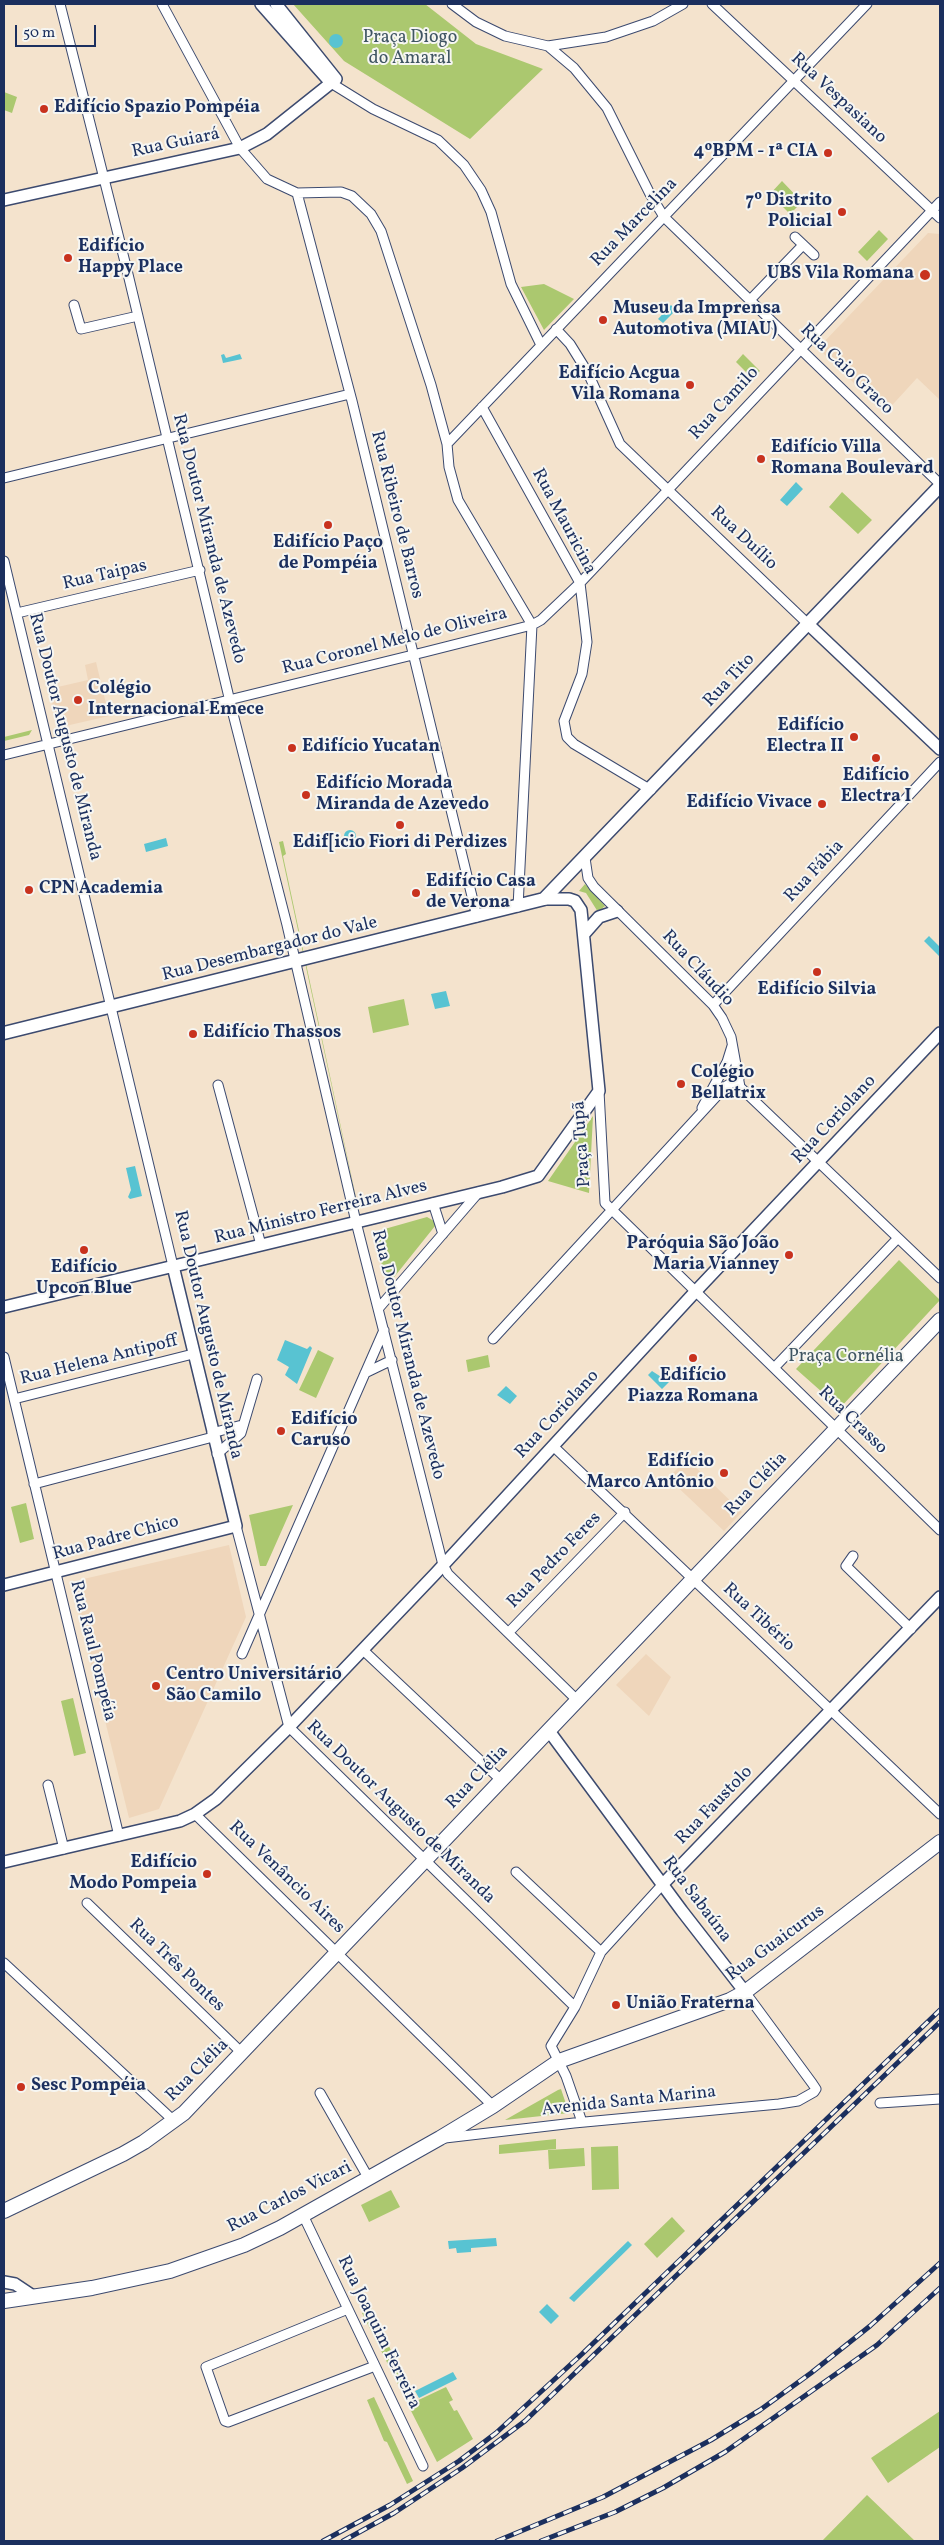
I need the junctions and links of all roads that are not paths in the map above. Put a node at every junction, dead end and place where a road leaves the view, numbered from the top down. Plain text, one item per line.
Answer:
1 (60, 4) edge
2 (162, 4) edge
3 (261, 4) edge
4 (276, 4) edge
5 (452, 4) edge
6 (684, 4) edge
7 (712, 4) edge
8 (867, 4) edge
9 (548, 46) junction
10 (794, 80) junction
11 (336, 84) junction
12 (240, 148) junction
13 (104, 177) junction
14 (297, 194) junction
15 (4, 200) edge
16 (940, 202) edge
17 (932, 210) junction
18 (664, 217) junction
19 (940, 218) edge
20 (795, 237) dead end
21 (804, 245) junction
22 (814, 255) dead end
23 (750, 300) junction
24 (74, 305) dead end
25 (138, 316) junction
26 (556, 330) junction
27 (541, 345) junction
28 (800, 348) junction
29 (350, 394) junction
30 (482, 407) junction
31 (166, 438) junction
32 (447, 444) junction
33 (4, 478) edge
34 (940, 485) edge
35 (666, 490) junction
36 (4, 561) edge
37 (200, 570) junction
38 (580, 583) junction
39 (16, 613) junction
40 (808, 624) junction
41 (532, 625) junction
42 (414, 655) junction
43 (230, 700) junction
44 (48, 745) junction
45 (940, 749) edge
46 (4, 755) edge
47 (940, 762) edge
48 (651, 790) junction
49 (585, 858) junction
50 (544, 899) junction
51 (518, 907) junction
52 (617, 910) junction
53 (477, 917) junction
54 (584, 934) junction
55 (296, 961) junction
56 (713, 1005) junction
57 (111, 1006) junction
58 (4, 1033) edge
59 (940, 1033) edge
60 (732, 1043) junction
61 (739, 1079) junction
62 (218, 1085) dead end
63 (599, 1091) junction
64 (700, 1114) junction
65 (820, 1162) junction
66 (530, 1179) joint
67 (478, 1192) junction
68 (433, 1204) junction
69 (612, 1210) junction
70 (356, 1222) junction
71 (443, 1234) junction
72 (898, 1238) junction
73 (261, 1245) junction
74 (173, 1266) junction
75 (940, 1278) edge
76 (695, 1292) junction
77 (4, 1307) edge
78 (378, 1309) junction
79 (940, 1320) edge
80 (384, 1330) junction
81 (493, 1338) dead end
82 (193, 1354) junction
83 (4, 1357) edge
84 (392, 1360) junction
85 (774, 1368) junction
86 (365, 1373) junction
87 (257, 1380) dead end
88 (14, 1399) junction
89 (242, 1425) junction
90 (836, 1429) junction
91 (212, 1435) junction
92 (553, 1446) junction
93 (217, 1454) junction
94 (34, 1484) junction
95 (625, 1512) junction
96 (236, 1526) junction
97 (940, 1530) edge
98 (853, 1556) dead end
99 (443, 1565) junction
100 (56, 1573) junction
101 (694, 1579) junction
102 (4, 1585) edge
103 (272, 1585) junction
104 (254, 1597) junction
105 (940, 1597) edge
106 (259, 1617) junction
107 (911, 1629) junction
108 (509, 1632) junction
109 (363, 1650) junction
110 (242, 1654) dead end
111 (578, 1701) junction
112 (833, 1711) junction
113 (289, 1727) junction
114 (549, 1731) junction
115 (502, 1781) junction
116 (48, 1785) dead end
117 (196, 1814) junction
118 (940, 1814) edge
119 (120, 1836) junction
120 (940, 1842) edge
121 (64, 1849) junction
122 (4, 1862) edge
123 (425, 1862) junction
124 (516, 1872) dead end
125 (662, 1885) junction
126 (87, 1904) dead end
127 (601, 1952) junction
128 (338, 1953) junction
129 (4, 1963) edge
130 (745, 1992) junction
131 (575, 2008) junction
132 (242, 2053) junction
133 (559, 2061) junction
134 (320, 2093) dead end
135 (940, 2099) edge
136 (880, 2103) dead end
137 (493, 2106) junction
138 (174, 2121) junction
139 (582, 2122) junction
140 (440, 2138) junction
141 (369, 2179) junction
142 (4, 2211) edge
143 (303, 2215) junction
144 (4, 2282) edge
145 (33, 2296) junction
146 (4, 2301) edge
147 (348, 2309) junction
148 (375, 2366) junction
149 (423, 2466) dead end

1 - 13 street, Rua Doutor Miranda de Azevedo
2 - 12 street
3 - 11 street
4 - 11 street
5 - 9 street
6 - 9 street
7 - 10 street, Rua Vespasiano
8 - 10 street, Rua Marcelina
9 - 18 street, Rua Caio Graco
10 - 17 street, Rua Vespasiano
10 - 18 street, Rua Marcelina
11 - 12 street, Rua Guiará
11 - 27 street
12 - 13 street, Rua Guiará
12 - 14 street
13 - 15 street, Rua Guiará
13 - 25 street, Rua Doutor Miranda de Azevedo
14 - 29 street, Rua Ribeiro de Barros
14 - 32 street
16 - 17 street, Rua Camilo
17 - 19 street, Rua Vespasiano
17 - 28 street, Rua Camilo
18 - 23 street, Rua Caio Graco
18 - 26 street, Rua Marcelina
20 - 21 street
21 - 22 street
21 - 23 street
23 - 28 street, Rua Caio Graco
24 - 25 street
25 - 31 street, Rua Doutor Miranda de Azevedo
26 - 27 street, Rua Marcelina
26 - 35 street, Rua Duílio
27 - 30 street, Rua Marcelina
28 - 34 street, Rua Caio Graco
28 - 35 street, Rua Camilo
29 - 31 street
29 - 42 street, Rua Ribeiro de Barros
30 - 32 street, Rua Marcelina
30 - 38 street, Rua Mauricina
31 - 33 street
31 - 37 street, Rua Doutor Miranda de Azevedo
32 - 41 street
34 - 40 main road, Rua Tito
35 - 38 street, Rua Camilo
35 - 40 street, Rua Duílio
36 - 39 street, Rua Doutor Augusto de Miranda
37 - 39 street, Rua Taipas
37 - 43 street, Rua Doutor Miranda de Azevedo
38 - 41 street, Rua Camilo
38 - 48 street, Rua Mauricina
39 - 44 street, Rua Doutor Augusto de Miranda
40 - 45 street, Rua Duílio
40 - 48 main road, Rua Tito
41 - 42 street, Rua Coronel Melo de Oliveira
41 - 51 street
42 - 43 street, Rua Coronel Melo de Oliveira
42 - 53 street, Rua Ribeiro de Barros
43 - 44 street, Rua Coronel Melo de Oliveira
43 - 55 street, Rua Doutor Miranda de Azevedo
44 - 46 street, Rua Coronel Melo de Oliveira
44 - 57 street, Rua Doutor Augusto de Miranda
47 - 56 street, Rua Fábia
48 - 49 main road, Rua Tito
49 - 50 main road, Rua Tito
49 - 52 street, Rua Cláudio
50 - 51 main road, Rua Desembargador do Vale
50 - 54 street
51 - 53 main road, Rua Desembargador do Vale
52 - 54 street
52 - 56 street, Rua Cláudio
53 - 55 main road, Rua Desembargador do Vale
54 - 63 street
55 - 57 main road, Rua Desembargador do Vale
55 - 70 street, Rua Doutor Miranda de Azevedo
56 - 60 street, Rua Cláudio
57 - 58 main road, Rua Desembargador do Vale
57 - 74 street, Rua Doutor Augusto de Miranda
59 - 65 street, Rua Coriolano
60 - 61 street, Rua Cláudio
60 - 64 street
61 - 64 street
61 - 65 street, Rua Cláudio
62 - 73 street
63 - 66 street, Praça Tupã
63 - 69 street, Praça Tupã
64 - 69 street
65 - 72 street, Rua Cláudio
65 - 76 street, Rua Coriolano
66 - 67 street, Rua Ministro Ferreira Alves
67 - 68 street, Rua Ministro Ferreira Alves
67 - 71 street
68 - 70 street, Rua Ministro Ferreira Alves
68 - 71 street
69 - 76 street, Rua Crasso
69 - 81 street
70 - 73 street, Rua Ministro Ferreira Alves
70 - 78 street, Rua Doutor Miranda de Azevedo
71 - 78 street
72 - 75 street, Rua Cláudio
72 - 85 street
73 - 74 street, Rua Ministro Ferreira Alves
74 - 77 street, Rua Ministro Ferreira Alves
74 - 82 street, Rua Doutor Augusto de Miranda
76 - 85 street, Rua Crasso
76 - 92 street, Rua Coriolano
78 - 80 street, Rua Doutor Miranda de Azevedo
79 - 90 main road, Rua Clélia
80 - 84 street, Rua Doutor Miranda de Azevedo
80 - 86 street
82 - 88 street, Rua Helena Antipoff
82 - 91 street, Rua Doutor Augusto de Miranda
83 - 88 street, Rua Raul Pompéia
84 - 86 street
84 - 99 street, Rua Doutor Miranda de Azevedo
85 - 90 street, Rua Crasso
86 - 103 street
87 - 89 street
88 - 94 street, Rua Raul Pompéia
89 - 91 street
89 - 93 street
90 - 97 street, Rua Crasso
90 - 101 main road, Rua Clélia
91 - 93 street, Rua Doutor Augusto de Miranda
91 - 94 street
92 - 95 street, Rua Tibério
92 - 99 street, Rua Coriolano
93 - 96 street, Rua Doutor Augusto de Miranda
94 - 100 street, Rua Raul Pompéia
95 - 101 street, Rua Tibério
95 - 108 street, Rua Pedro Feres
96 - 100 street, Rua Padre Chico
96 - 104 street, Rua Doutor Augusto de Miranda
98 - 107 street
99 - 108 street, Rua Doutor Miranda de Azevedo
99 - 109 street, Rua Coriolano
100 - 102 street, Rua Padre Chico
100 - 119 street, Rua Raul Pompéia
101 - 111 main road, Rua Clélia
101 - 112 street, Rua Tibério
103 - 104 street
103 - 106 street
104 - 106 street, Rua Doutor Augusto de Miranda
105 - 107 street, Rua Faustolo
106 - 110 street
106 - 113 street, Rua Doutor Augusto de Miranda
107 - 112 street, Rua Faustolo
108 - 111 street, Rua Doutor Miranda de Azevedo
109 - 113 street, Rua Coriolano
109 - 115 street
111 - 114 main road, Rua Clélia
112 - 118 street, Rua Tibério
112 - 125 street, Rua Faustolo
113 - 117 street, Rua Coriolano
113 - 123 street, Rua Doutor Augusto de Miranda
114 - 115 main road, Rua Clélia
114 - 125 street, Rua Sabaúna
115 - 123 main road, Rua Clélia
116 - 121 street
117 - 119 street
117 - 128 street, Rua Venâncio Aires
119 - 121 street
120 - 130 main road, Rua Guaicurus
121 - 122 street
123 - 128 main road, Rua Clélia
123 - 131 street, Rua Doutor Augusto de Miranda
124 - 127 street
125 - 127 street, Rua Faustolo
125 - 130 street, Rua Sabaúna
126 - 132 street, Rua Três Pontes
127 - 131 street, Rua Faustolo
128 - 132 main road, Rua Clélia
128 - 137 street, Rua Venâncio Aires
129 - 138 street
130 - 133 main road, Rua Guaicurus
130 - 139 street, Avenida Santa Marina
131 - 133 street, Rua Faustolo
132 - 138 main road, Rua Clélia
133 - 137 main road, Rua Guaicurus
133 - 139 street
134 - 141 street
135 - 136 street
137 - 140 main road, Rua Carlos Vicari
138 - 142 main road, Rua Clélia
139 - 140 street, Avenida Santa Marina
140 - 141 main road, Rua Carlos Vicari
141 - 143 main road, Rua Carlos Vicari
143 - 145 main road, Rua Carlos Vicari
143 - 147 street, Rua Joaquim Ferreira
144 - 145 street
145 - 146 main road, Rua Carlos Vicari
147 - 148 street, Rua Joaquim Ferreira
147 - 148 street
148 - 149 street, Rua Joaquim Ferreira

